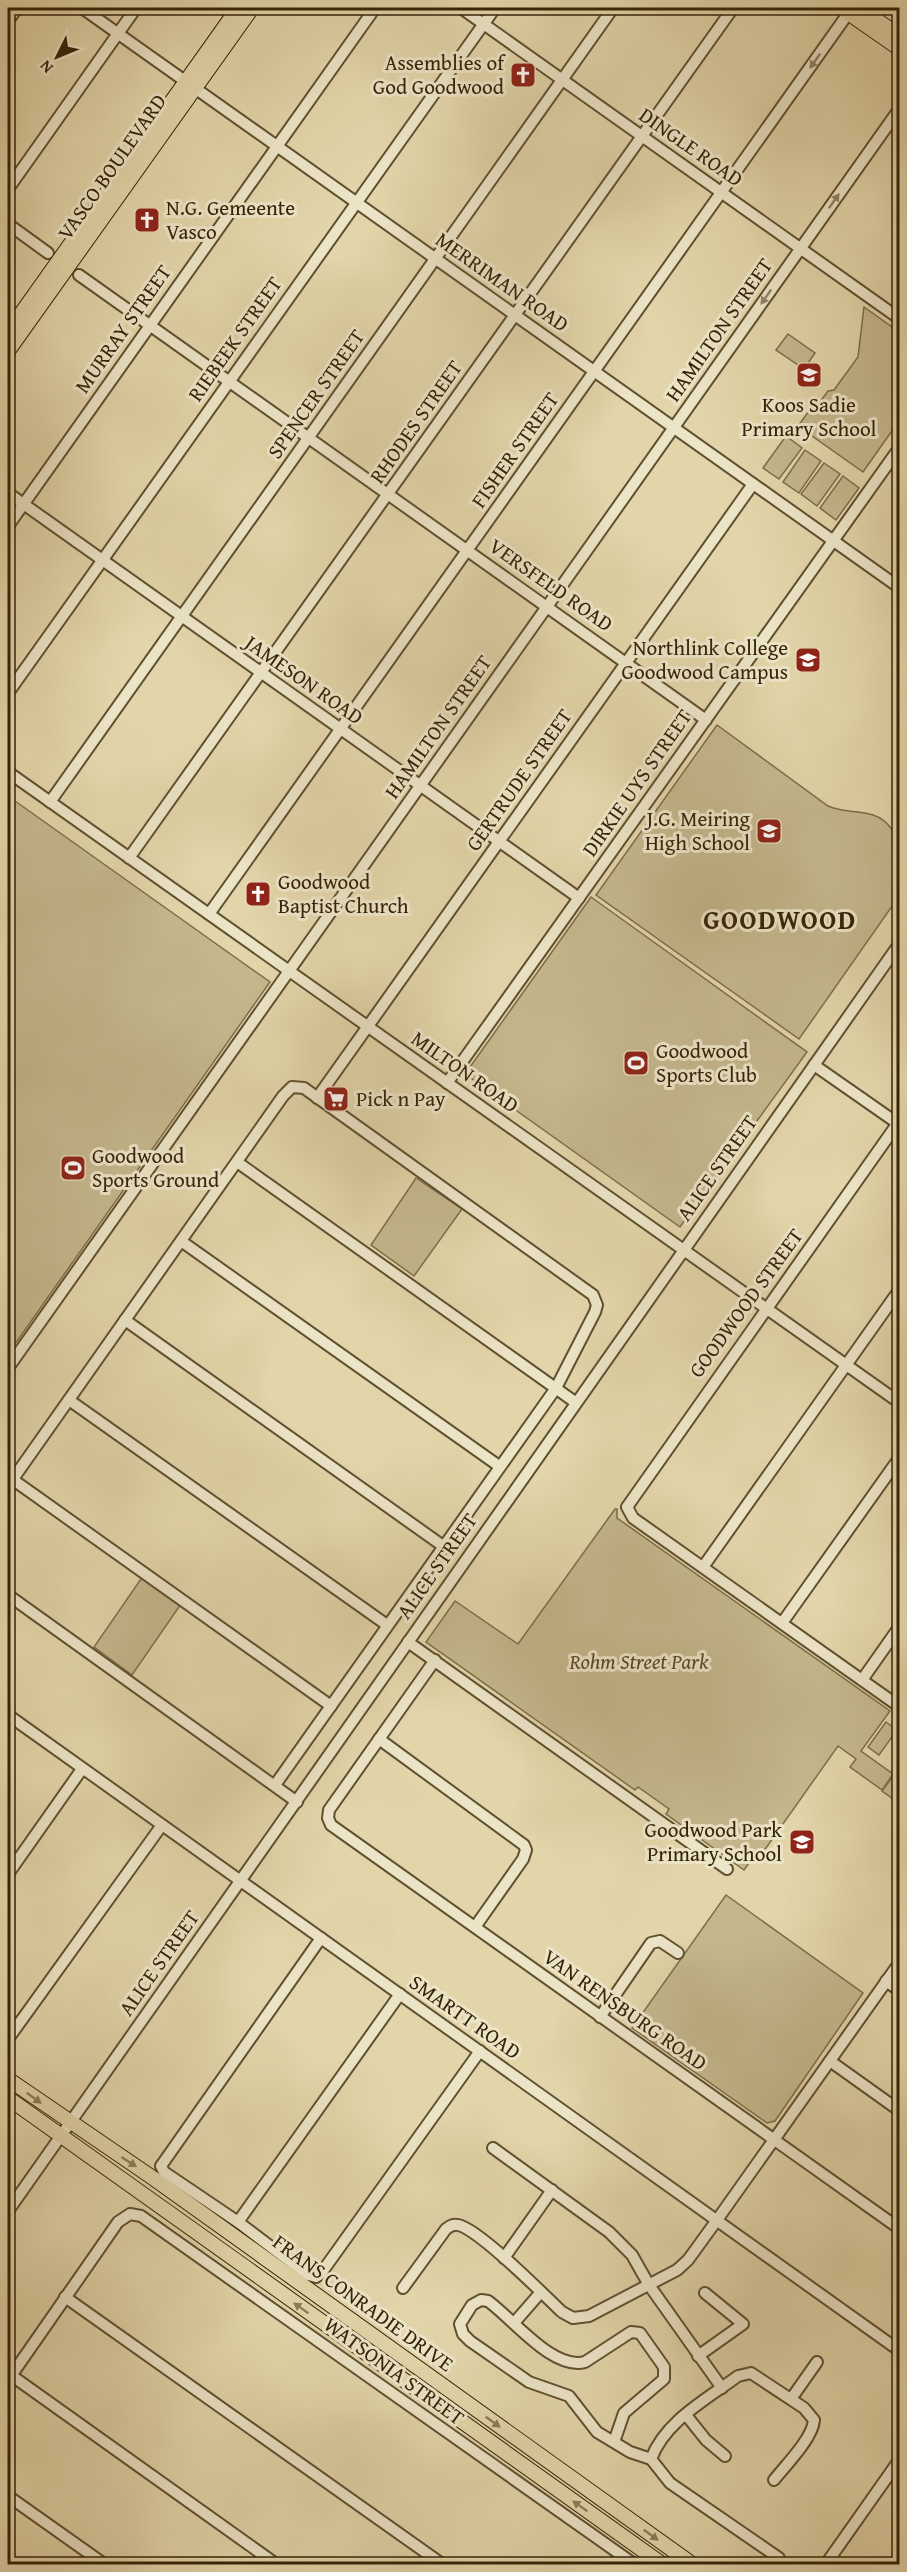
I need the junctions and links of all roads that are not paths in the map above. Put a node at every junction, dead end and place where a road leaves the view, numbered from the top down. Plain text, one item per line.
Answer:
1 (17, 8) edge
2 (82, 8) edge
3 (136, 8) edge
4 (238, 8) edge
5 (252, 8) edge
6 (375, 8) edge
7 (461, 8) edge
8 (495, 8) edge
9 (613, 8) edge
10 (733, 8) edge
11 (850, 9) edge
12 (8, 21) edge
13 (483, 24) junction
14 (117, 33) junction
15 (900, 36) edge
16 (900, 49) edge
17 (562, 80) junction
18 (190, 85) junction
19 (900, 108) edge
20 (642, 136) junction
21 (276, 147) junction
22 (8, 189) edge
23 (721, 192) junction
24 (356, 202) junction
25 (8, 224) edge
26 (800, 249) junction
27 (48, 253) dead end
28 (435, 259) junction
29 (80, 275) dead end
30 (516, 315) junction
31 (900, 319) edge
32 (151, 325) junction
33 (8, 332) edge
34 (8, 351) edge
35 (594, 372) junction
36 (230, 381) junction
37 (674, 428) junction
38 (309, 437) junction
39 (900, 447) edge
40 (753, 484) junction
41 (8, 493) edge
42 (389, 494) junction
43 (23, 504) junction
44 (8, 526) edge
45 (833, 540) junction
46 (468, 550) junction
47 (103, 560) junction
48 (900, 588) edge
49 (547, 606) junction
50 (182, 616) junction
51 (627, 662) junction
52 (261, 674) junction
53 (8, 693) edge
54 (706, 720) junction
55 (341, 729) junction
56 (8, 772) edge
57 (420, 786) junction
58 (51, 802) junction
59 (499, 842) junction
60 (129, 858) junction
61 (579, 898) junction
62 (209, 914) junction
63 (900, 943) edge
64 (288, 970) junction
65 (368, 1027) junction
66 (814, 1065) junction
67 (447, 1083) junction
68 (317, 1098) junction
69 (899, 1123) edge
70 (237, 1162) junction
71 (181, 1241) junction
72 (683, 1250) junction
73 (900, 1289) edge
74 (766, 1308) junction
75 (125, 1320) junction
76 (846, 1365) junction
77 (8, 1368) edge
78 (556, 1388) junction
79 (69, 1400) junction
80 (575, 1402) junction
81 (900, 1403) edge
82 (900, 1457) edge
83 (499, 1466) junction
84 (10, 1483) edge
85 (443, 1546) junction
86 (703, 1567) junction
87 (8, 1595) edge
88 (782, 1623) junction
89 (387, 1625) junction
90 (900, 1626) edge
91 (408, 1642) junction
92 (435, 1660) junction
93 (861, 1680) junction
94 (331, 1706) junction
95 (900, 1707) edge
96 (8, 1715) edge
97 (379, 1739) junction
98 (82, 1769) junction
99 (275, 1785) junction
100 (297, 1802) junction
101 (162, 1825) junction
102 (727, 1869) dead end
103 (8, 1874) edge
104 (242, 1881) junction
105 (475, 1927) junction
106 (321, 1938) junction
107 (678, 1953) dead end
108 (900, 1962) edge
109 (886, 1981) junction
110 (900, 1990) edge
111 (400, 1994) junction
112 (600, 2017) junction
113 (8, 2039) edge
114 (480, 2051) junction
115 (830, 2061) junction
116 (8, 2079) edge
117 (8, 2098) edge
118 (900, 2111) edge
119 (70, 2123) junction
120 (61, 2135) junction
121 (774, 2140) junction
122 (493, 2148) dead end
123 (552, 2190) junction
124 (9, 2206) edge
125 (717, 2220) junction
126 (238, 2222) junction
127 (900, 2229) edge
128 (504, 2258) junction
129 (649, 2285) junction
130 (403, 2288) dead end
131 (541, 2292) junction
132 (705, 2293) dead end
133 (65, 2297) junction
134 (514, 2323) junction
135 (900, 2351) edge
136 (698, 2356) junction
137 (817, 2362) dead end
138 (9, 2375) edge
139 (722, 2388) junction
140 (791, 2399) junction
141 (686, 2415) junction
142 (614, 2442) junction
143 (725, 2456) dead end
144 (651, 2458) junction
145 (900, 2459) edge
146 (774, 2480) dead end
147 (8, 2496) edge
148 (779, 2558) dead end
149 (104, 2565) edge
150 (276, 2565) edge
151 (442, 2565) edge
152 (634, 2565) edge
153 (662, 2565) edge
154 (692, 2565) edge
155 (826, 2565) edge

1 - 12 street
2 - 14 street, MERRIMAN ROAD
3 - 14 street
4 - 18 main road, VASCO BOULEVARD
5 - 18 main road, VASCO BOULEVARD
6 - 21 street, MURRAY STREET
7 - 13 street, DINGLE ROAD
8 - 13 street, RIEBEEK STREET
9 - 17 street, SPENCER STREET
10 - 20 street, RHODES STREET
11 - 15 main road
11 - 16 main road
11 -> 23 street, FISHER STREET
13 - 17 street, DINGLE ROAD
13 - 24 street, RIEBEEK STREET
14 - 18 street, MERRIMAN ROAD
14 - 22 street
17 - 20 street, DINGLE ROAD
17 - 28 street, SPENCER STREET
18 - 21 street, MERRIMAN ROAD
18 - 33 main road, VASCO BOULEVARD
18 - 34 main road, VASCO BOULEVARD
26 -> 19 street, HAMILTON STREET
20 - 23 street, DINGLE ROAD
20 - 30 street, RHODES STREET
21 - 24 street, MERRIMAN ROAD
21 - 32 street, MURRAY STREET
23 - 26 street, DINGLE ROAD
23 - 35 street, FISHER STREET
24 - 28 street, MERRIMAN ROAD
24 - 36 street, RIEBEEK STREET
25 - 27 street
26 - 31 street, DINGLE ROAD
26 -> 37 street, HAMILTON STREET
28 - 30 street, MERRIMAN ROAD
28 - 38 street, SPENCER STREET
29 - 32 street, VERSFELD ROAD
30 - 35 street, MERRIMAN ROAD
30 - 42 street, RHODES STREET
32 - 36 street, VERSFELD ROAD
32 - 43 street, MURRAY STREET
35 - 37 street, MERRIMAN ROAD
35 - 46 street, FISHER STREET
36 - 38 street, VERSFELD ROAD
36 - 47 street, RIEBEEK STREET
37 - 40 street, MERRIMAN ROAD
37 - 49 street, HAMILTON STREET
38 - 42 street, VERSFELD ROAD
38 - 50 street, SPENCER STREET
39 - 45 street, DIRKIE UYS STREET
40 - 45 street, MERRIMAN ROAD
40 - 51 street, GERTRUDE STREET
41 - 43 street, JAMESON ROAD
42 - 46 street, VERSFELD ROAD
42 - 52 street, RHODES STREET
43 - 44 street, MURRAY STREET
43 - 47 street, JAMESON ROAD
45 - 48 street, MERRIMAN ROAD
45 - 54 street, DIRKIE UYS STREET
46 - 49 street, VERSFELD ROAD
46 - 55 street, FISHER STREET
47 - 50 street, JAMESON ROAD
47 - 53 street, RIEBEEK STREET
49 - 51 street, VERSFELD ROAD
49 - 57 street, HAMILTON STREET
50 - 52 street, JAMESON ROAD
50 - 58 street, SPENCER STREET
51 - 54 street, VERSFELD ROAD
51 - 59 street, GERTRUDE STREET
52 - 55 street, JAMESON ROAD
52 - 60 street, RHODES STREET
54 - 61 street, DIRKIE UYS STREET
55 - 57 street, JAMESON ROAD
55 - 62 street, FISHER STREET
56 - 58 street, MILTON ROAD
57 - 59 street, JAMESON ROAD
57 - 64 street, HAMILTON STREET
58 - 60 street, MILTON ROAD
59 - 61 street, JAMESON ROAD
59 - 65 street, GERTRUDE STREET
60 - 62 street, MILTON ROAD
61 - 67 street, DIRKIE UYS STREET
62 - 64 street, MILTON ROAD
63 - 66 street, ALICE STREET
64 - 65 street, MILTON ROAD
64 - 77 street, HAMILTON STREET
65 - 67 street, MILTON ROAD
65 - 68 street, GERTRUDE STREET
66 - 69 street
66 - 72 street, ALICE STREET
67 - 72 street, MILTON ROAD
68 - 70 street, ALICE STREET
68 - 78 street, ALICE STREET
69 - 74 street, GOODWOOD STREET
70 - 71 street
70 - 78 street
71 - 75 street
71 - 83 street
72 - 74 street, MILTON ROAD
72 - 80 street, ALICE STREET
73 - 76 street
74 - 76 street, MILTON ROAD
74 - 86 street, GOODWOOD STREET
75 - 79 street
75 - 85 street
76 - 81 street, MILTON ROAD
76 - 86 street
78 - 80 street
78 - 83 street, ALICE STREET
79 - 84 street
79 - 89 street
80 - 91 street, ALICE STREET
82 - 88 street
83 - 85 street, ALICE STREET
84 - 94 street
85 - 89 street, ALICE STREET
86 - 88 street
87 - 99 street
88 - 93 street
89 - 94 street, ALICE STREET
90 - 93 street
91 - 92 street
91 - 100 street, ALICE STREET
92 - 97 street
92 - 102 street
93 - 95 street
94 - 99 street, ALICE STREET
96 - 98 street, SMARTT ROAD
97 - 105 street
97 - 105 street, VAN RENSBURG ROAD
98 - 101 street, SMARTT ROAD
98 - 103 street
99 - 100 street
100 - 104 street, ALICE STREET
101 - 104 street, SMARTT ROAD
101 - 113 street
104 - 106 street, SMARTT ROAD
104 - 119 street, ALICE STREET
105 - 112 street, VAN RENSBURG ROAD
106 - 111 street, SMARTT ROAD
106 - 126 street
107 - 112 street
108 - 109 street
109 - 110 street
109 - 115 street
111 - 114 street, SMARTT ROAD
111 - 126 street
112 - 121 street, VAN RENSBURG ROAD
114 - 125 street, SMARTT ROAD
114 - 126 street
115 - 118 street
115 - 121 street
116 -> 119 main road, FRANS CONRADIE DRIVE
117 - 120 main road, FRANS CONRADIE DRIVE
119 - 120 street, ALICE STREET
119 -> 154 main road, FRANS CONRADIE DRIVE
120 - 124 street, ALICE STREET
153 -> 120 main road, FRANS CONRADIE DRIVE
121 - 125 street
121 - 127 street, VAN RENSBURG ROAD
122 - 123 street
123 - 128 street
123 - 129 street
125 - 129 street
125 - 135 street, SMARTT ROAD
128 - 130 street
128 - 131 street
129 - 131 street
129 - 136 street
131 - 134 street
132 - 136 street
133 - 138 street
133 - 151 street
133 - 152 street, WATSONIA STREET
134 - 142 street
134 - 142 street
136 - 139 street
137 - 140 street
138 - 150 street
139 - 140 street
139 - 141 street
140 - 146 street
141 - 143 street
141 - 144 street
142 - 144 street
144 - 148 street
145 - 155 street
147 - 149 street

